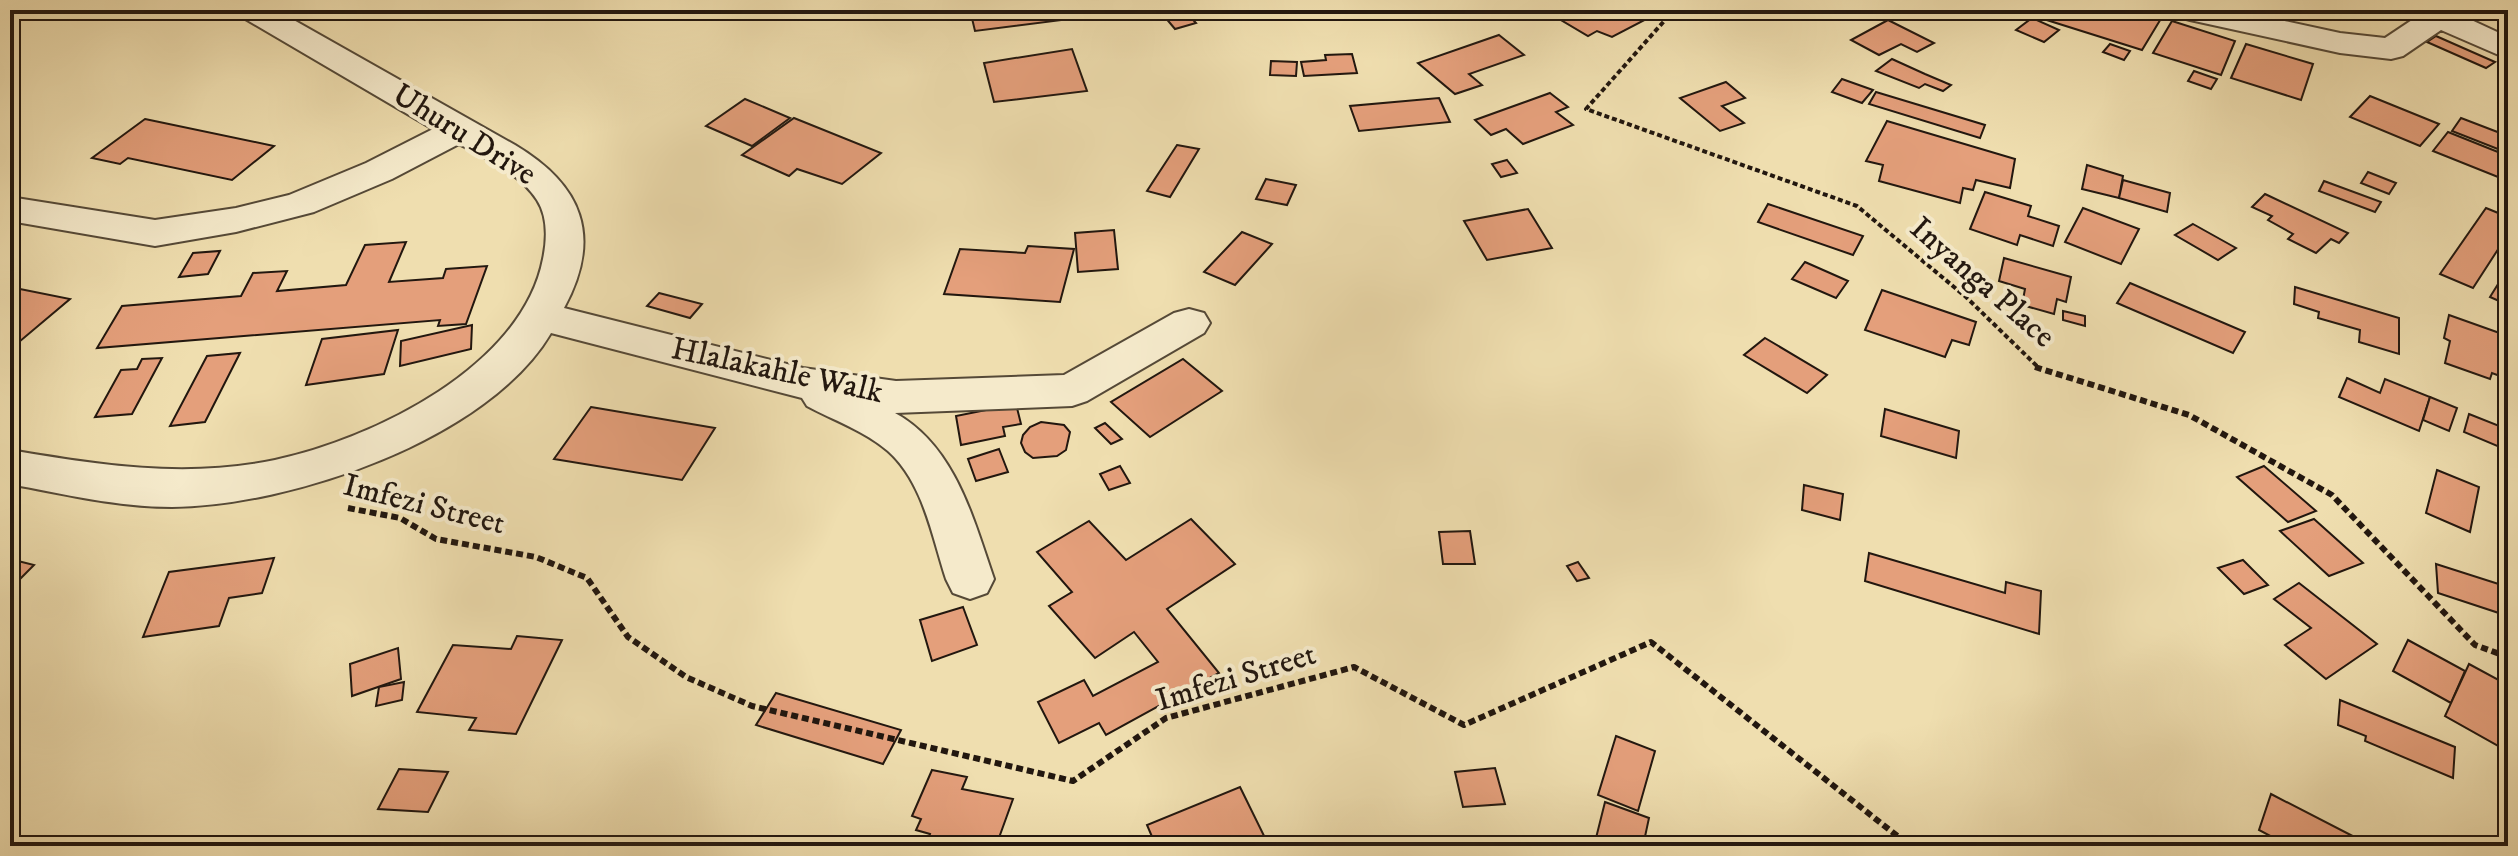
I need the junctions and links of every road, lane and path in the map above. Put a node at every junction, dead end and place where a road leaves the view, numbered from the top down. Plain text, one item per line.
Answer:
1 (253, 10) edge
2 (1674, 10) edge
3 (2190, 10) edge
4 (2440, 12) edge
5 (2508, 49) edge
6 (459, 129) junction
7 (10, 209) edge
8 (543, 317) junction
9 (1189, 323) dead end
10 (803, 383) junction
11 (10, 467) edge
12 (287, 474) junction
13 (970, 579) dead end
14 (2508, 657) edge
15 (1910, 846) edge

1 - 6 street, Uhuru Drive
2 - 14 path, Inyanga Place
3 - 4 street
4 - 5 street
6 - 7 street
6 - 8 street, Uhuru Drive
8 - 10 street, Hlalakahle Walk
8 - 12 street, Uhuru Drive
9 - 10 street, Hlalakahle Walk
10 - 13 street
11 - 12 street, Uhuru Drive
12 - 15 path, Imfezi Street

